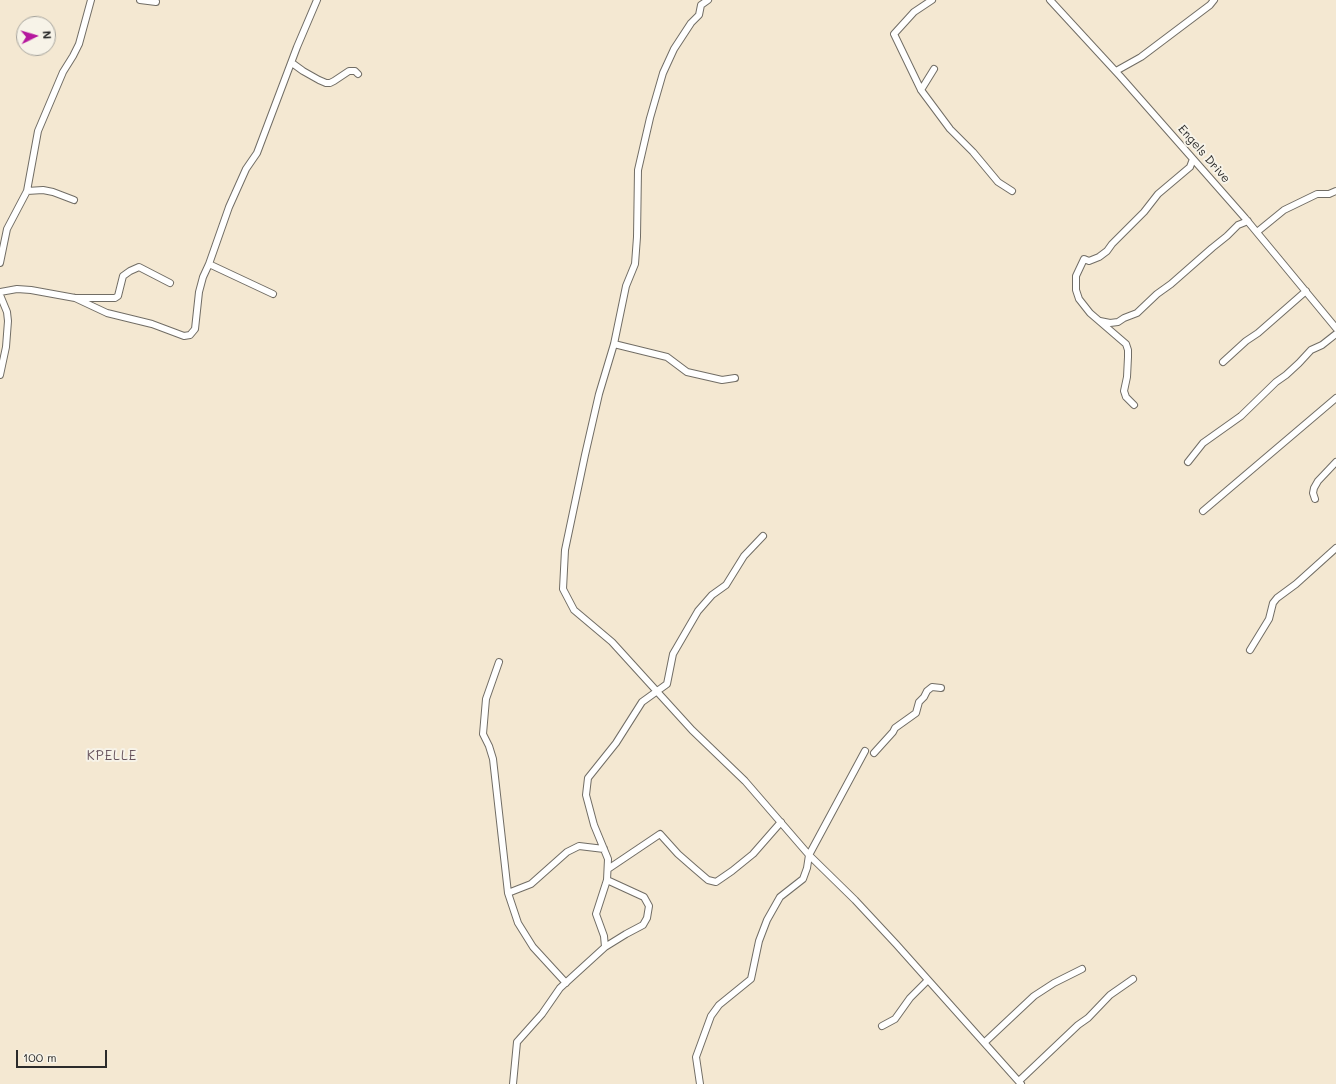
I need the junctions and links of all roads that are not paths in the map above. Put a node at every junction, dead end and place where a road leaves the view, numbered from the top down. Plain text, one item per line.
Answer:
1 (91, 0) edge
2 (140, 0) edge
3 (317, 0) edge
4 (708, 0) edge
5 (932, 0) edge
6 (1050, 0) edge
7 (1214, 0) edge
8 (156, 2) dead end
9 (292, 63) junction
10 (934, 69) dead end
11 (1116, 71) junction
12 (358, 74) dead end
13 (921, 90) junction
14 (1193, 159) junction
15 (27, 191) junction
16 (1012, 191) dead end
17 (1336, 191) edge
18 (74, 200) dead end
19 (1248, 221) junction
20 (0, 227) edge
21 (7, 229) junction
22 (1258, 232) junction
23 (0, 263) edge
24 (209, 264) junction
25 (170, 282) dead end
26 (1306, 291) junction
27 (0, 292) edge
28 (273, 294) dead end
29 (0, 295) edge
30 (75, 298) junction
31 (1100, 321) junction
32 (1336, 328) edge
33 (1336, 334) edge
34 (614, 344) junction
35 (1223, 362) dead end
36 (0, 375) edge
37 (735, 378) dead end
38 (1336, 398) edge
39 (1134, 405) dead end
40 (1188, 462) dead end
41 (1336, 462) edge
42 (1315, 499) dead end
43 (1203, 511) dead end
44 (763, 536) dead end
45 (1336, 548) edge
46 (1250, 650) dead end
47 (499, 662) dead end
48 (941, 688) dead end
49 (656, 691) junction
50 (865, 751) dead end
51 (874, 752) dead end
52 (781, 822) junction
53 (604, 849) junction
54 (809, 855) junction
55 (608, 869) junction
56 (607, 880) junction
57 (508, 893) junction
58 (605, 947) junction
59 (1082, 969) dead end
60 (1133, 978) dead end
61 (928, 980) junction
62 (566, 983) junction
63 (882, 1026) dead end
64 (985, 1042) junction
65 (1020, 1083) edge
66 (513, 1084) edge
67 (700, 1084) edge

1 - 15 street
2 - 8 street
3 - 9 street
4 - 34 street
5 - 13 street
6 - 11 street, Engels Drive
7 - 11 street
9 - 12 street
9 - 24 street
10 - 13 street
11 - 14 street, Engels Drive
13 - 16 street
14 - 19 street, Engels Drive
14 - 31 street
15 - 18 street
15 - 21 street
17 - 22 street
19 - 22 street, Engels Drive
19 - 31 street
20 - 21 street
21 - 23 street
22 - 26 street, Engels Drive
24 - 28 street
24 - 30 street
25 - 30 street
26 - 32 street, Engels Drive
26 - 35 street
27 - 30 street
29 - 36 street
31 - 39 street
33 - 40 street
34 - 37 street
34 - 49 street
38 - 43 street
41 - 42 street
44 - 49 street
45 - 46 street
47 - 57 street
48 - 51 street
49 - 52 street
49 - 53 street
50 - 54 street
52 - 54 street
52 - 55 street
53 - 55 street
53 - 57 street
54 - 61 street
54 - 67 street
55 - 56 street
56 - 58 street
56 - 58 street
57 - 62 street
58 - 62 street
59 - 64 street
60 - 65 street
61 - 63 street
61 - 64 street
62 - 66 street
64 - 65 street

